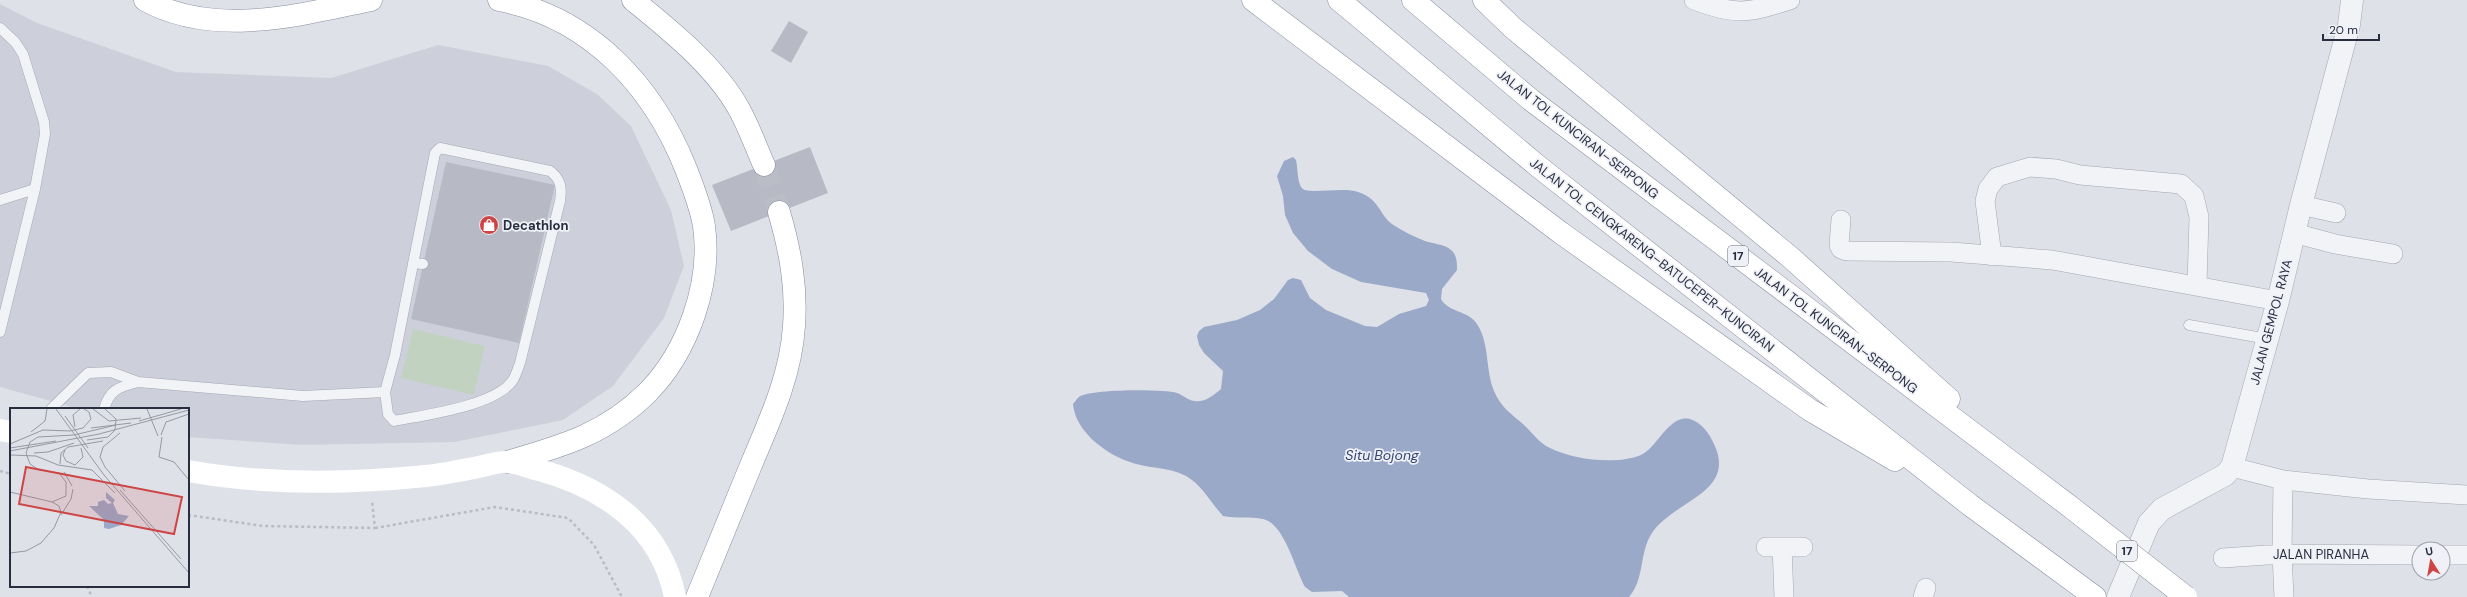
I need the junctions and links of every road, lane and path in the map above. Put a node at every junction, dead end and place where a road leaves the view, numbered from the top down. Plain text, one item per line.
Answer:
1 (145, 0) edge
2 (371, 0) edge
3 (499, 0) edge
4 (634, 0) edge
5 (1253, 0) edge
6 (1339, 0) edge
7 (1413, 0) edge
8 (1484, 0) edge
9 (1694, 0) edge
10 (1790, 0) edge
11 (2352, 0) edge
12 (0, 28) edge
13 (764, 166) tunnel mouth
14 (35, 189) junction
15 (0, 200) edge
16 (2301, 205) junction
17 (779, 212) tunnel mouth
18 (2336, 213) dead end
19 (1841, 220) dead end
20 (2294, 233) junction
21 (2392, 254) dead end
22 (1992, 256) junction
23 (413, 263) junction
24 (424, 264) dead end
25 (2197, 285) junction
26 (2278, 301) junction
27 (1, 320) edge
28 (2189, 326) dead end
29 (0, 332) edge
30 (2268, 339) junction
31 (138, 382) junction
32 (384, 392) junction
33 (52, 408) edge
34 (104, 408) edge
35 (506, 462) junction
36 (2232, 467) junction
37 (0, 471) edge
38 (189, 471) edge
39 (10, 474) edge
40 (370, 480) junction
41 (2283, 480) junction
42 (2467, 495) edge
43 (1970, 505) junction
44 (2068, 505) junction
45 (189, 515) edge
46 (375, 528) junction
47 (1803, 547) dead end
48 (2282, 554) junction
49 (2411, 555) edge
50 (2451, 555) edge
51 (2467, 555) edge
52 (2223, 558) dead end
53 (87, 587) edge
54 (92, 597) edge
55 (622, 597) edge
56 (675, 597) edge
57 (697, 597) edge
58 (1784, 597) edge
59 (2095, 597) edge
60 (2118, 597) edge
61 (2186, 597) edge
62 (2284, 597) edge

1 - 2 main road
3 - 35 main road
4 - 13 main road
5 - 43 main road
6 - 43 main road, JALAN TOL CENGKARENG–BATUCEPER–KUNCIRAN
7 - 44 main road, JALAN TOL KUNCIRAN–SERPONG / 17
8 - 44 main road
9 - 10 street
11 - 16 street, JALAN GEMPOL RAYA
12 - 14 lane
14 - 15 lane
14 - 27 lane
16 - 18 street
16 - 20 street, JALAN GEMPOL RAYA
17 - 57 main road
19 - 22 street
20 - 21 street
20 - 26 street, JALAN GEMPOL RAYA
22 - 25 street
22 - 25 street
23 - 24 lane
23 - 32 lane
23 - 32 lane
25 - 26 street
26 - 30 street, JALAN GEMPOL RAYA
27 - 29 lane
28 - 30 lane
30 - 36 street, JALAN GEMPOL RAYA
31 - 32 lane
31 - 33 lane
31 - 34 lane
35 - 40 main road
35 - 56 main road
36 - 41 street
36 - 60 street
37 - 39 path
38 - 40 main road
40 - 46 path
41 - 42 street
41 - 48 street
43 - 59 main road
44 - 61 main road, JALAN TOL KUNCIRAN–SERPONG / 17, bridge
45 - 46 path
46 - 55 path
47 - 58 street
48 - 49 street, JALAN PIRANHA
48 - 52 street, JALAN PIRANHA
48 - 62 street
50 - 51 street
53 - 54 path

